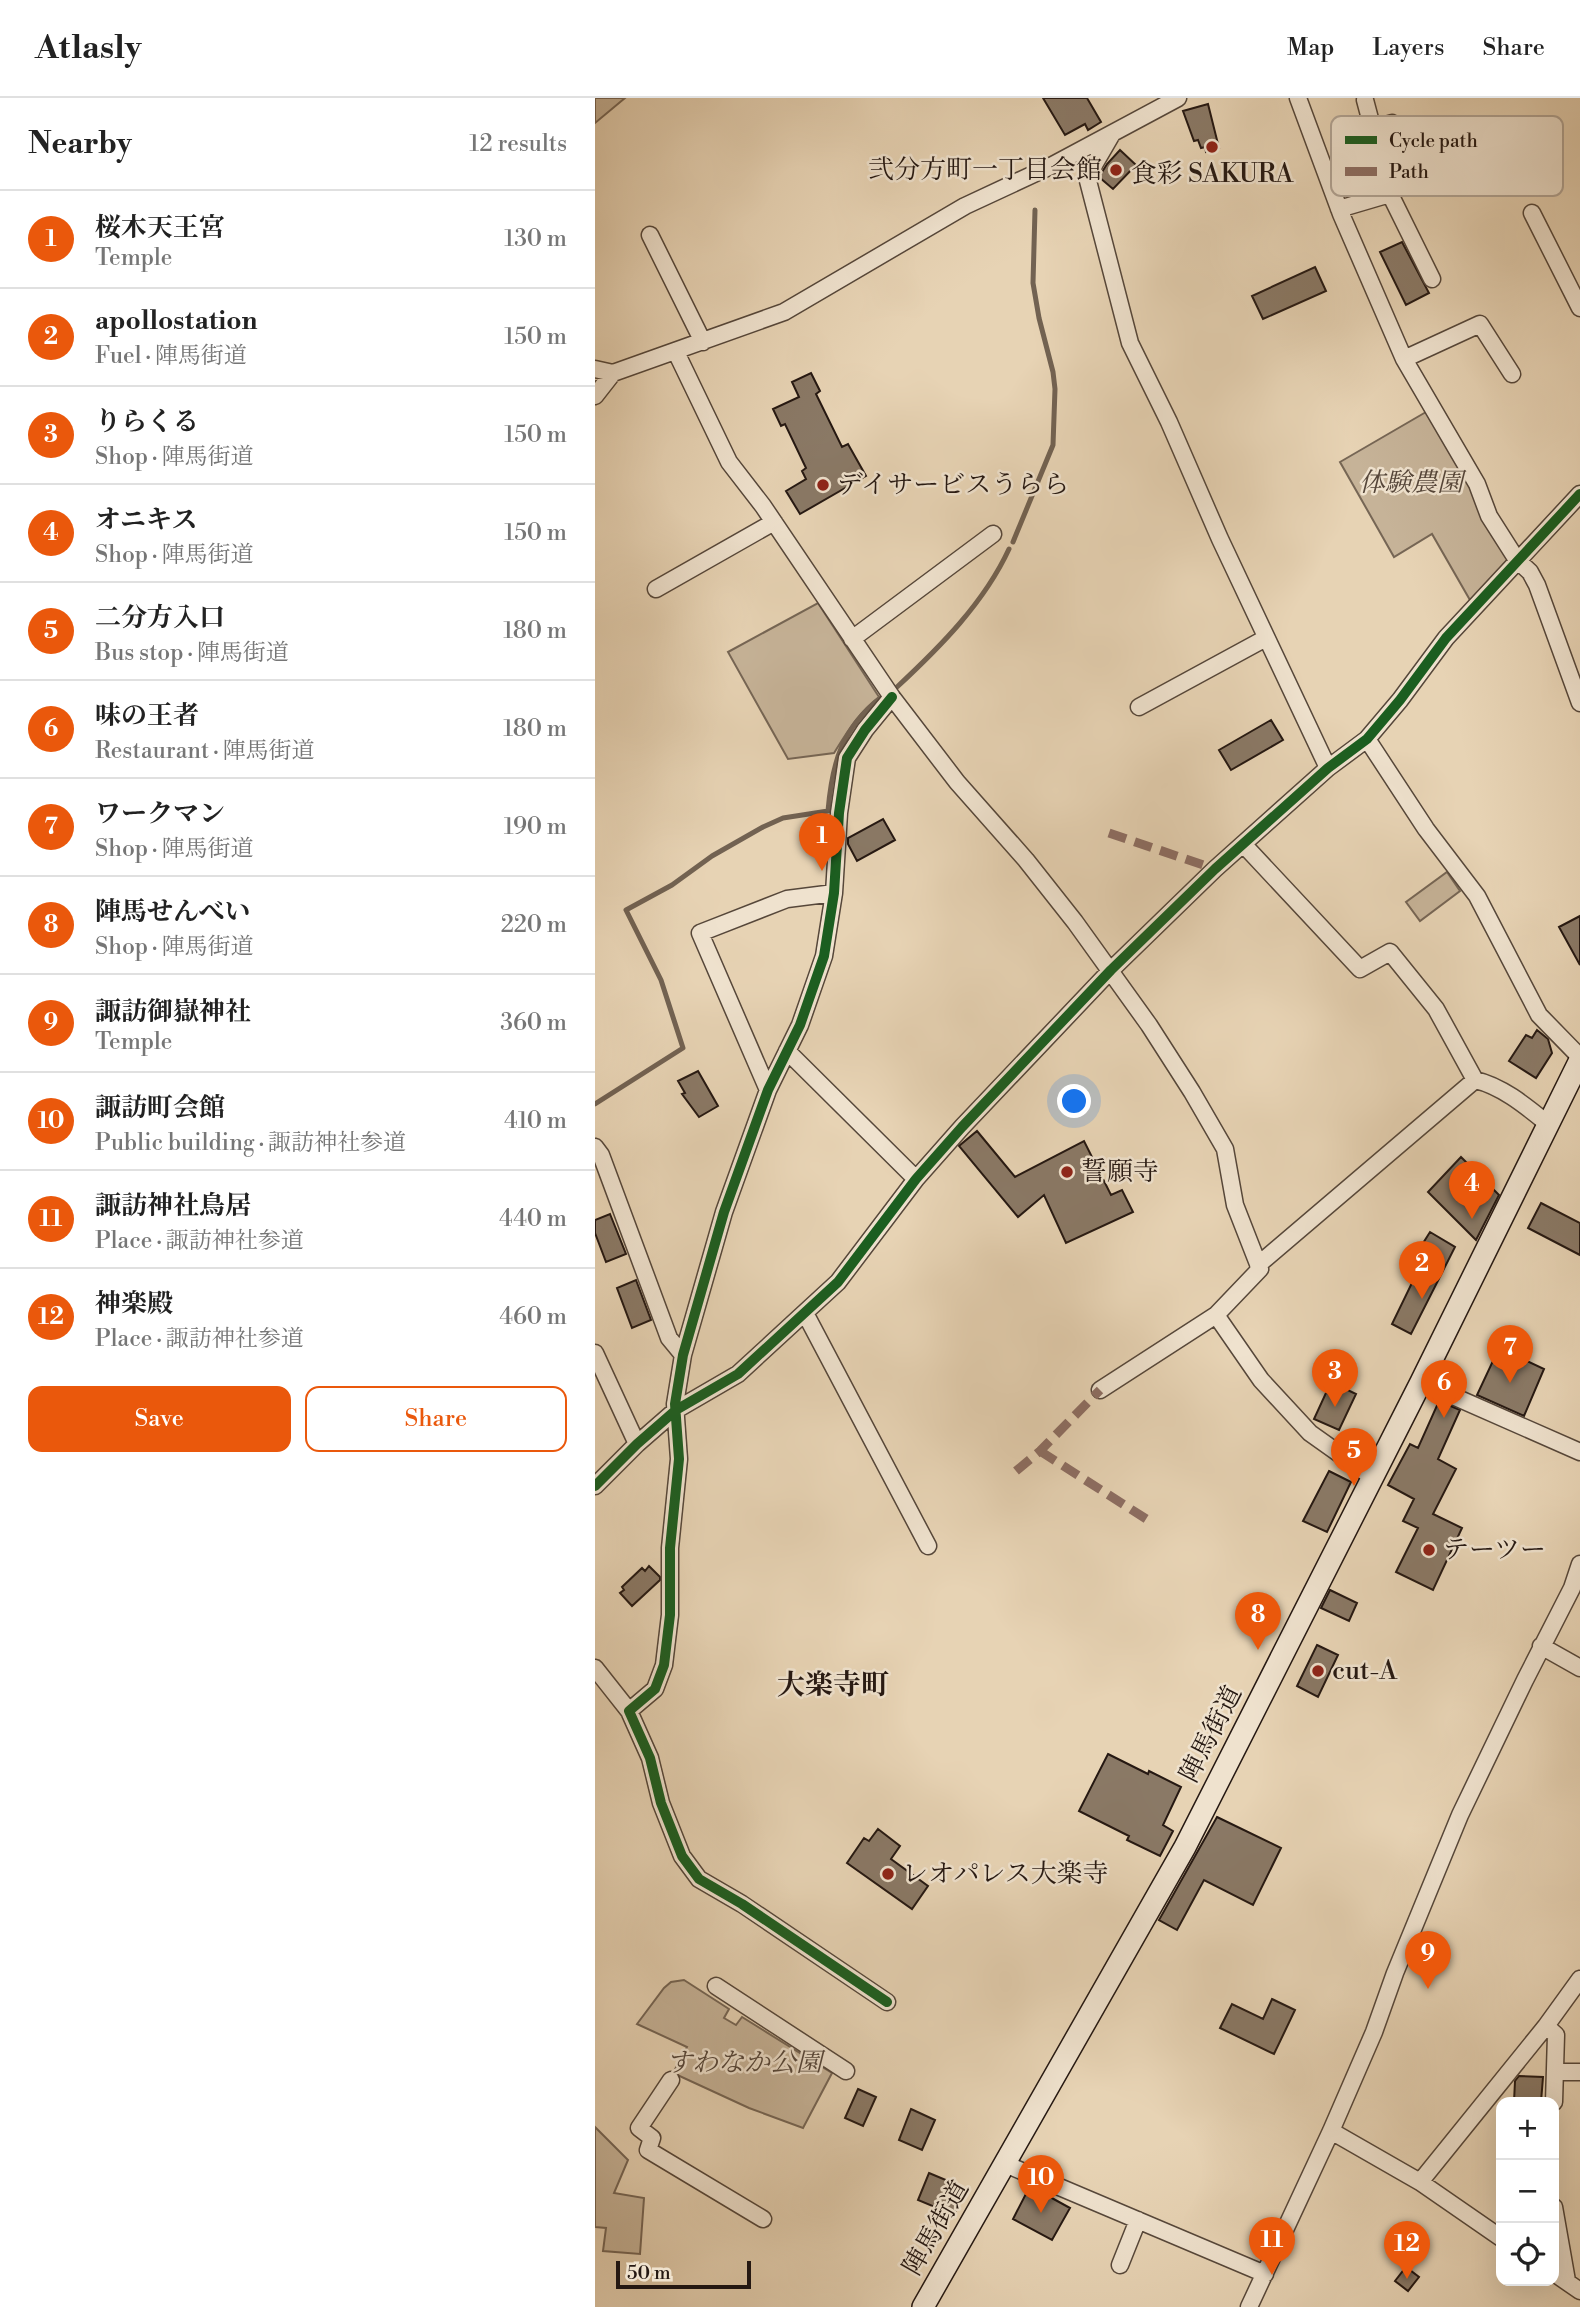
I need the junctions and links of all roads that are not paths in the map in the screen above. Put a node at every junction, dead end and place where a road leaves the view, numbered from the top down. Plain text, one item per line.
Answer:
1 (1178, 98) edge
2 (1298, 98) edge
3 (1364, 100) dead end
4 (1368, 116) edge
5 (1112, 134) junction
6 (1331, 187) edge
7 (1334, 196) edge
8 (1383, 196) edge
9 (1391, 196) edge
10 (1339, 209) junction
11 (1532, 213) dead end
12 (650, 235) dead end
13 (1432, 279) dead end
14 (1580, 308) edge
15 (703, 342) junction
16 (676, 352) junction
17 (1405, 359) junction
18 (595, 369) edge
19 (613, 373) junction
20 (1512, 374) dead end
21 (595, 396) edge
22 (1580, 494) edge
23 (774, 522) junction
24 (993, 534) dead end
25 (1517, 560) junction
26 (656, 589) dead end
27 (1266, 638) junction
28 (852, 639) junction
29 (892, 697) junction
30 (1580, 703) edge
31 (1139, 707) dead end
32 (1367, 738) junction
33 (1328, 768) junction
34 (1244, 845) junction
35 (834, 893) junction
36 (1111, 970) junction
37 (787, 1051) junction
38 (1580, 1059) edge
39 (1475, 1080) junction
40 (768, 1090) junction
41 (1548, 1124) junction
42 (595, 1147) edge
43 (916, 1179) junction
44 (1258, 1265) junction
45 (805, 1313) junction
46 (1216, 1315) junction
47 (595, 1353) edge
48 (684, 1355) junction
49 (1421, 1382) junction
50 (1100, 1390) dead end
51 (676, 1410) junction
52 (637, 1444) junction
53 (1580, 1452) edge
54 (1373, 1476) junction
55 (595, 1486) edge
56 (928, 1546) dead end
57 (1580, 1564) edge
58 (1541, 1646) junction
59 (595, 1668) edge
60 (1580, 1668) edge
61 (629, 1710) junction
62 (1580, 1979) edge
63 (716, 1986) dead end
64 (887, 2002) dead end
65 (1546, 2026) junction
66 (846, 2071) dead end
67 (1555, 2072) junction
68 (1580, 2072) edge
69 (671, 2080) dead end
70 (1554, 2097) edge
71 (1331, 2131) junction
72 (1005, 2164) junction
73 (1420, 2182) junction
74 (763, 2219) dead end
75 (1137, 2220) junction
76 (1557, 2223) edge
77 (1496, 2235) edge
78 (1120, 2265) dead end
79 (1265, 2274) junction
80 (1567, 2282) edge
81 (923, 2307) edge
82 (1249, 2307) edge

1 - 5 street
2 - 6 street
3 - 4 street
5 - 15 street
5 - 27 street
7 - 10 street
8 - 10 street
9 - 13 street
10 - 17 street
11 - 14 street
12 - 15 street
15 - 16 street
16 - 19 street
16 - 23 street
17 - 20 street
17 - 25 street
18 - 19 street
19 - 21 street
22 - 25 street
23 - 26 street
23 - 28 street
24 - 28 street
25 - 30 street
25 - 32 street
27 - 31 street
27 - 33 street
28 - 29 street
29 - 35 street
29 - 36 street
32 - 33 street
32 - 38 street
33 - 34 street
34 - 36 street
34 - 39 street
35 - 37 street
35 - 40 street
36 - 43 street
36 - 44 street
37 - 40 street
37 - 43 street
38 - 41 main road, 陣馬街道
39 - 41 street
39 - 44 street
40 - 48 street
41 - 49 main road, 陣馬街道
42 - 48 street
43 - 45 street
44 - 46 street
45 - 51 street
45 - 56 street
46 - 50 street
46 - 54 street
47 - 52 street
48 - 51 street
49 - 53 street
49 - 54 main road, 陣馬街道
51 - 52 street
51 - 61 street
52 - 55 street
54 - 72 main road, 陣馬街道
57 - 58 street
58 - 60 street
58 - 71 street
59 - 61 street
61 - 64 street
62 - 65 street
63 - 66 street
65 - 67 street
65 - 73 street
67 - 68 street
67 - 70 street
69 - 74 street
71 - 73 street
71 - 79 street
72 - 75 street
72 - 81 main road, 陣馬街道
73 - 77 street
75 - 78 street
75 - 79 street
76 - 80 street
79 - 82 street

